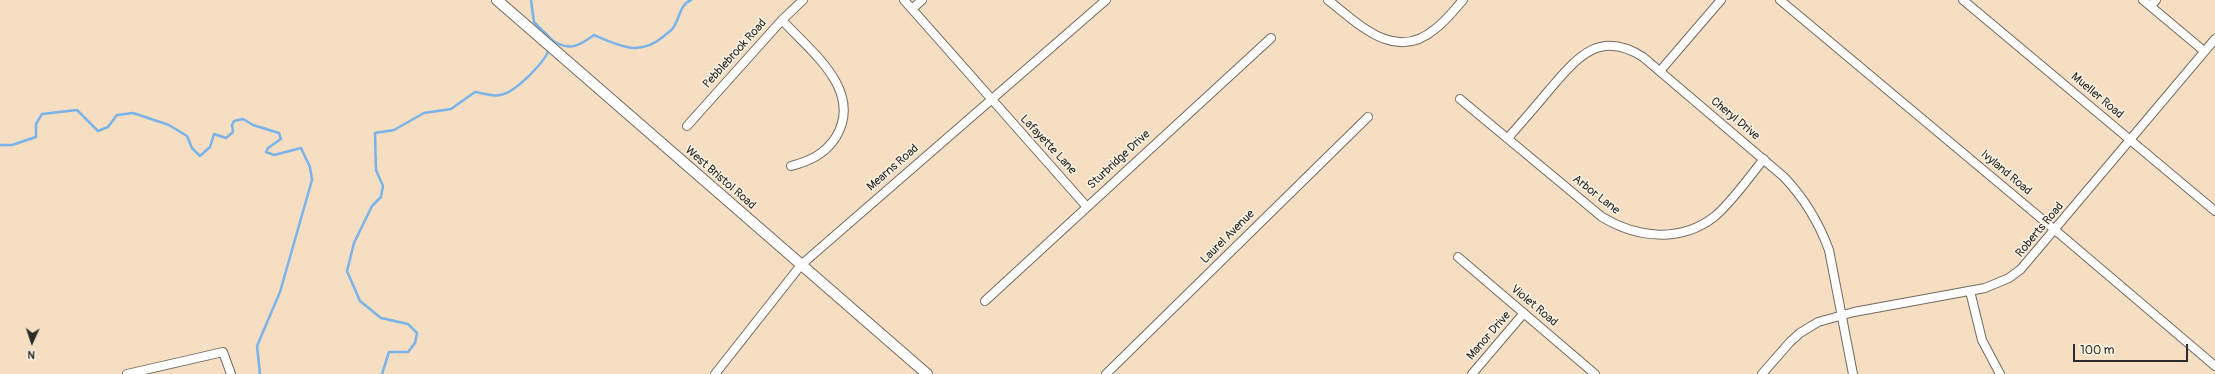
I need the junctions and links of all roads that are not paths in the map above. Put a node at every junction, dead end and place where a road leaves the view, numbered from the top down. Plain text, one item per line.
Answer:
1 (497, 0) edge
2 (803, 0) edge
3 (904, 0) edge
4 (922, 0) edge
5 (1106, 0) edge
6 (1328, 0) edge
7 (1463, 0) edge
8 (1720, 0) edge
9 (1780, 0) edge
10 (1963, 0) edge
11 (2143, 0) edge
12 (2154, 3) edge
13 (912, 9) junction
14 (782, 20) junction
15 (1271, 38) dead end
16 (2215, 39) edge
17 (2204, 51) junction
18 (1660, 71) junction
19 (1460, 99) dead end
20 (992, 100) junction
21 (1368, 117) dead end
22 (687, 126) dead end
23 (1508, 138) junction
24 (2130, 140) junction
25 (1764, 159) junction
26 (791, 166) dead end
27 (1087, 207) junction
28 (2215, 211) edge
29 (2055, 230) junction
30 (1458, 257) dead end
31 (801, 265) junction
32 (1970, 291) junction
33 (985, 301) dead end
34 (1524, 313) junction
35 (1842, 315) junction
36 (2215, 366) edge
37 (127, 374) edge
38 (231, 374) edge
39 (715, 374) edge
40 (927, 374) edge
41 (1106, 374) edge
42 (1472, 374) edge
43 (1595, 374) edge
44 (1762, 374) edge
45 (1853, 374) edge
46 (2000, 374) edge

1 - 31 main road, West Bristol Road
2 - 14 street, Pebblebrook Road
3 - 13 street, Lafayette Lane
4 - 13 street
5 - 20 street, Mearns Road
6 - 7 street
8 - 18 street
9 - 29 street, Ivyland Road
10 - 24 street, Mueller Road
11 - 12 street
12 - 17 street
13 - 20 street, Lafayette Lane
14 - 22 street, Pebblebrook Road
14 - 26 street
15 - 27 street, Sturbridge Drive
16 - 17 street, Roberts Road
17 - 24 street, Roberts Road
18 - 23 street, Cheryl Drive
18 - 25 street, Cheryl Drive
19 - 23 street, Arbor Lane
20 - 27 street, Lafayette Lane
20 - 31 street, Mearns Road
21 - 41 street, Laurel Avenue
23 - 25 street, Arbor Lane
24 - 28 street, Mueller Road
24 - 29 street, Roberts Road
25 - 35 street, Cheryl Drive
27 - 33 street, Sturbridge Drive
29 - 32 street, Roberts Road
29 - 36 street, Ivyland Road
30 - 34 street, Violet Road
31 - 39 street, Mearns Road
31 - 40 main road, West Bristol Road
32 - 35 street, Roberts Road
32 - 46 street
34 - 42 street, Manor Drive
34 - 43 street, Violet Road
35 - 44 street, Roberts Road
35 - 45 street, Cheryl Drive
37 - 38 street

